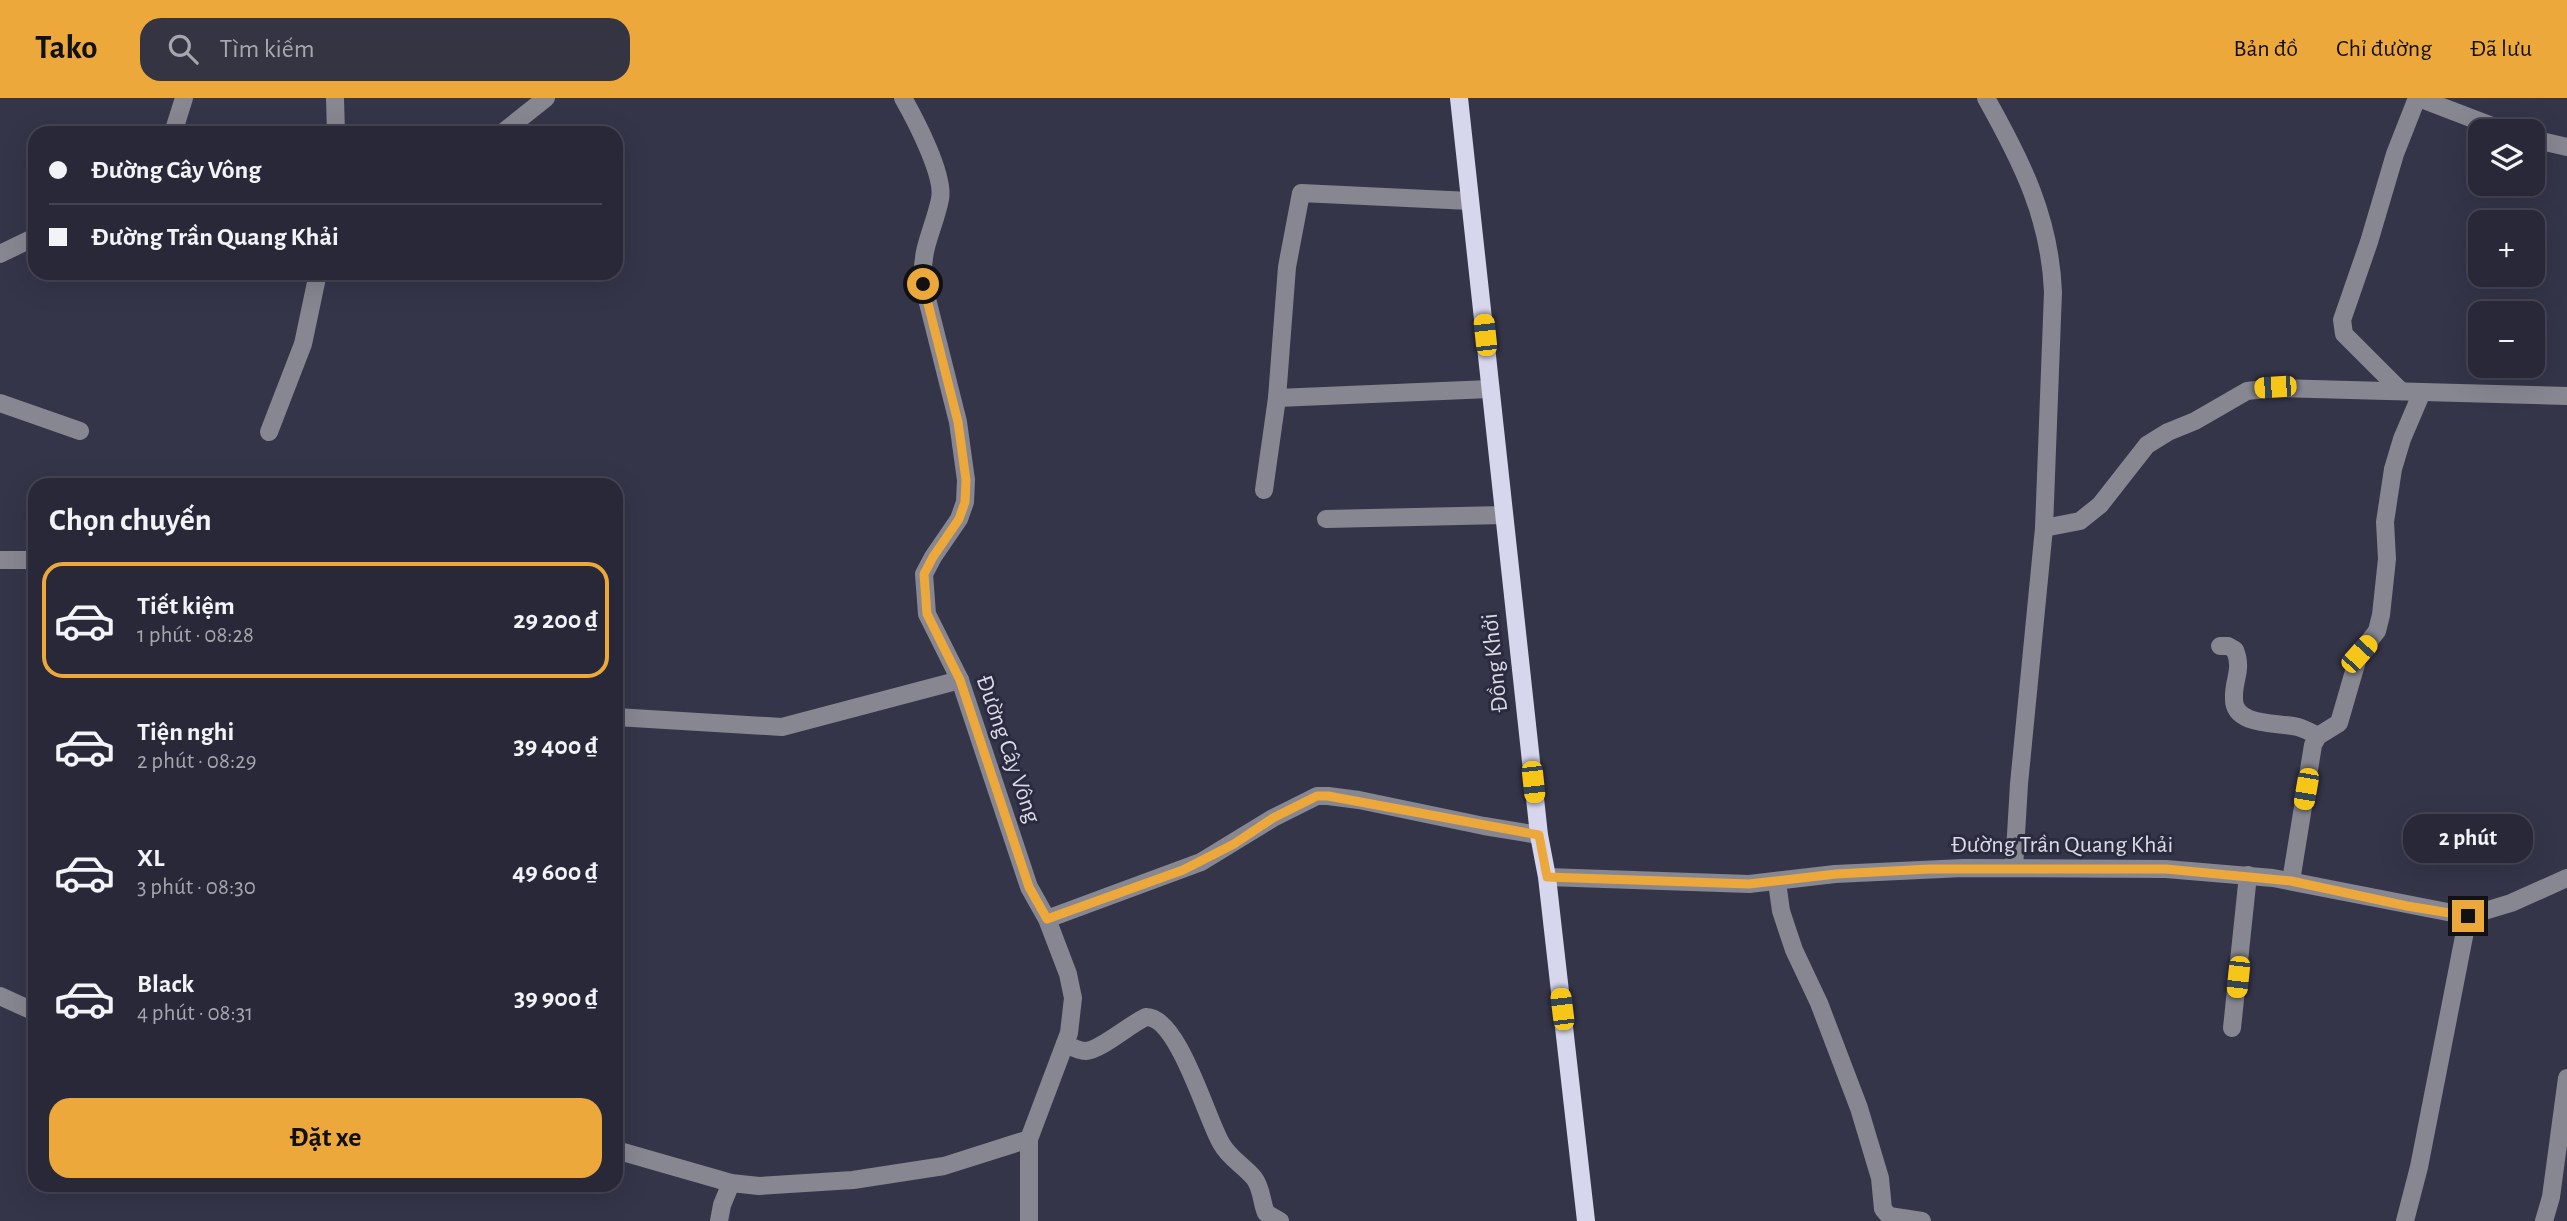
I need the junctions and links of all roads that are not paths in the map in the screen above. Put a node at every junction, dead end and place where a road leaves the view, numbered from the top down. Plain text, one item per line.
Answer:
1 (184, 98) edge
2 (335, 98) edge
3 (546, 98) edge
4 (903, 98) edge
5 (1459, 98) edge
6 (1986, 98) edge
7 (2418, 98) edge
8 (2473, 119) edge
9 (175, 126) edge
10 (336, 126) edge
11 (511, 126) edge
12 (2545, 142) edge
13 (2567, 147) edge
14 (1470, 201) junction
15 (28, 240) edge
16 (0, 254) edge
17 (317, 280) edge
18 (1490, 389) junction
19 (2401, 391) junction
20 (2422, 392) junction
21 (2567, 396) edge
22 (1277, 398) junction
23 (0, 403) edge
24 (80, 431) dead end
25 (269, 432) dead end
26 (1264, 490) dead end
27 (1504, 515) junction
28 (1326, 519) dead end
29 (2045, 528) junction
30 (0, 560) edge
31 (28, 560) edge
32 (2220, 646) dead end
33 (960, 680) junction
34 (623, 717) edge
35 (2318, 736) junction
36 (1539, 835) junction
37 (2014, 868) junction
38 (2248, 875) junction
39 (1547, 877) junction
40 (2567, 878) edge
41 (2291, 881) junction
42 (1777, 882) junction
43 (2468, 916) junction
44 (1047, 919) junction
45 (0, 996) edge
46 (28, 1009) edge
47 (2232, 1028) dead end
48 (1065, 1044) junction
49 (2567, 1078) edge
50 (1029, 1139) junction
51 (623, 1152) edge
52 (731, 1182) junction
53 (719, 1221) edge
54 (1029, 1221) edge
55 (1280, 1221) edge
56 (1586, 1221) edge
57 (1922, 1221) edge
58 (2405, 1221) edge
59 (2544, 1221) edge

1 - 9 street
2 - 10 street
3 - 11 street
4 - 33 street, Đường Cây Vông
5 - 14 main road, Đồng Khởi
6 - 29 street
7 - 8 street
7 - 19 street
12 - 13 street
14 - 18 main road, Đồng Khởi
14 - 22 street
15 - 16 street
17 - 25 street
18 - 22 street
18 - 27 main road, Đồng Khởi
19 - 20 street
19 - 29 street
20 - 21 street
20 - 35 street
22 - 26 street
23 - 24 street
27 - 28 street
27 - 36 main road, Đồng Khởi
29 - 37 street
30 - 31 street
32 - 35 street
33 - 34 street
33 - 44 street, Đường Cây Vông
35 - 41 street
36 - 39 main road, Đồng Khởi
36 - 44 street
37 - 38 street, Đường Trần Quang Khải
37 - 42 street, Đường Trần Quang Khải
38 - 41 street, Đường Trần Quang Khải
38 - 47 street
39 - 42 street, Đường Trần Quang Khải
39 - 56 main road, Đồng Khởi
40 - 43 street, Đường Trần Quang Khải
41 - 43 street, Đường Trần Quang Khải
42 - 57 street
43 - 58 street
44 - 48 street, Đường Cây Vông
45 - 46 street
48 - 50 street, Đường Cây Vông
48 - 55 street
49 - 59 street
50 - 52 street
50 - 54 street, Đường Cây Vông
51 - 52 street
52 - 53 street

